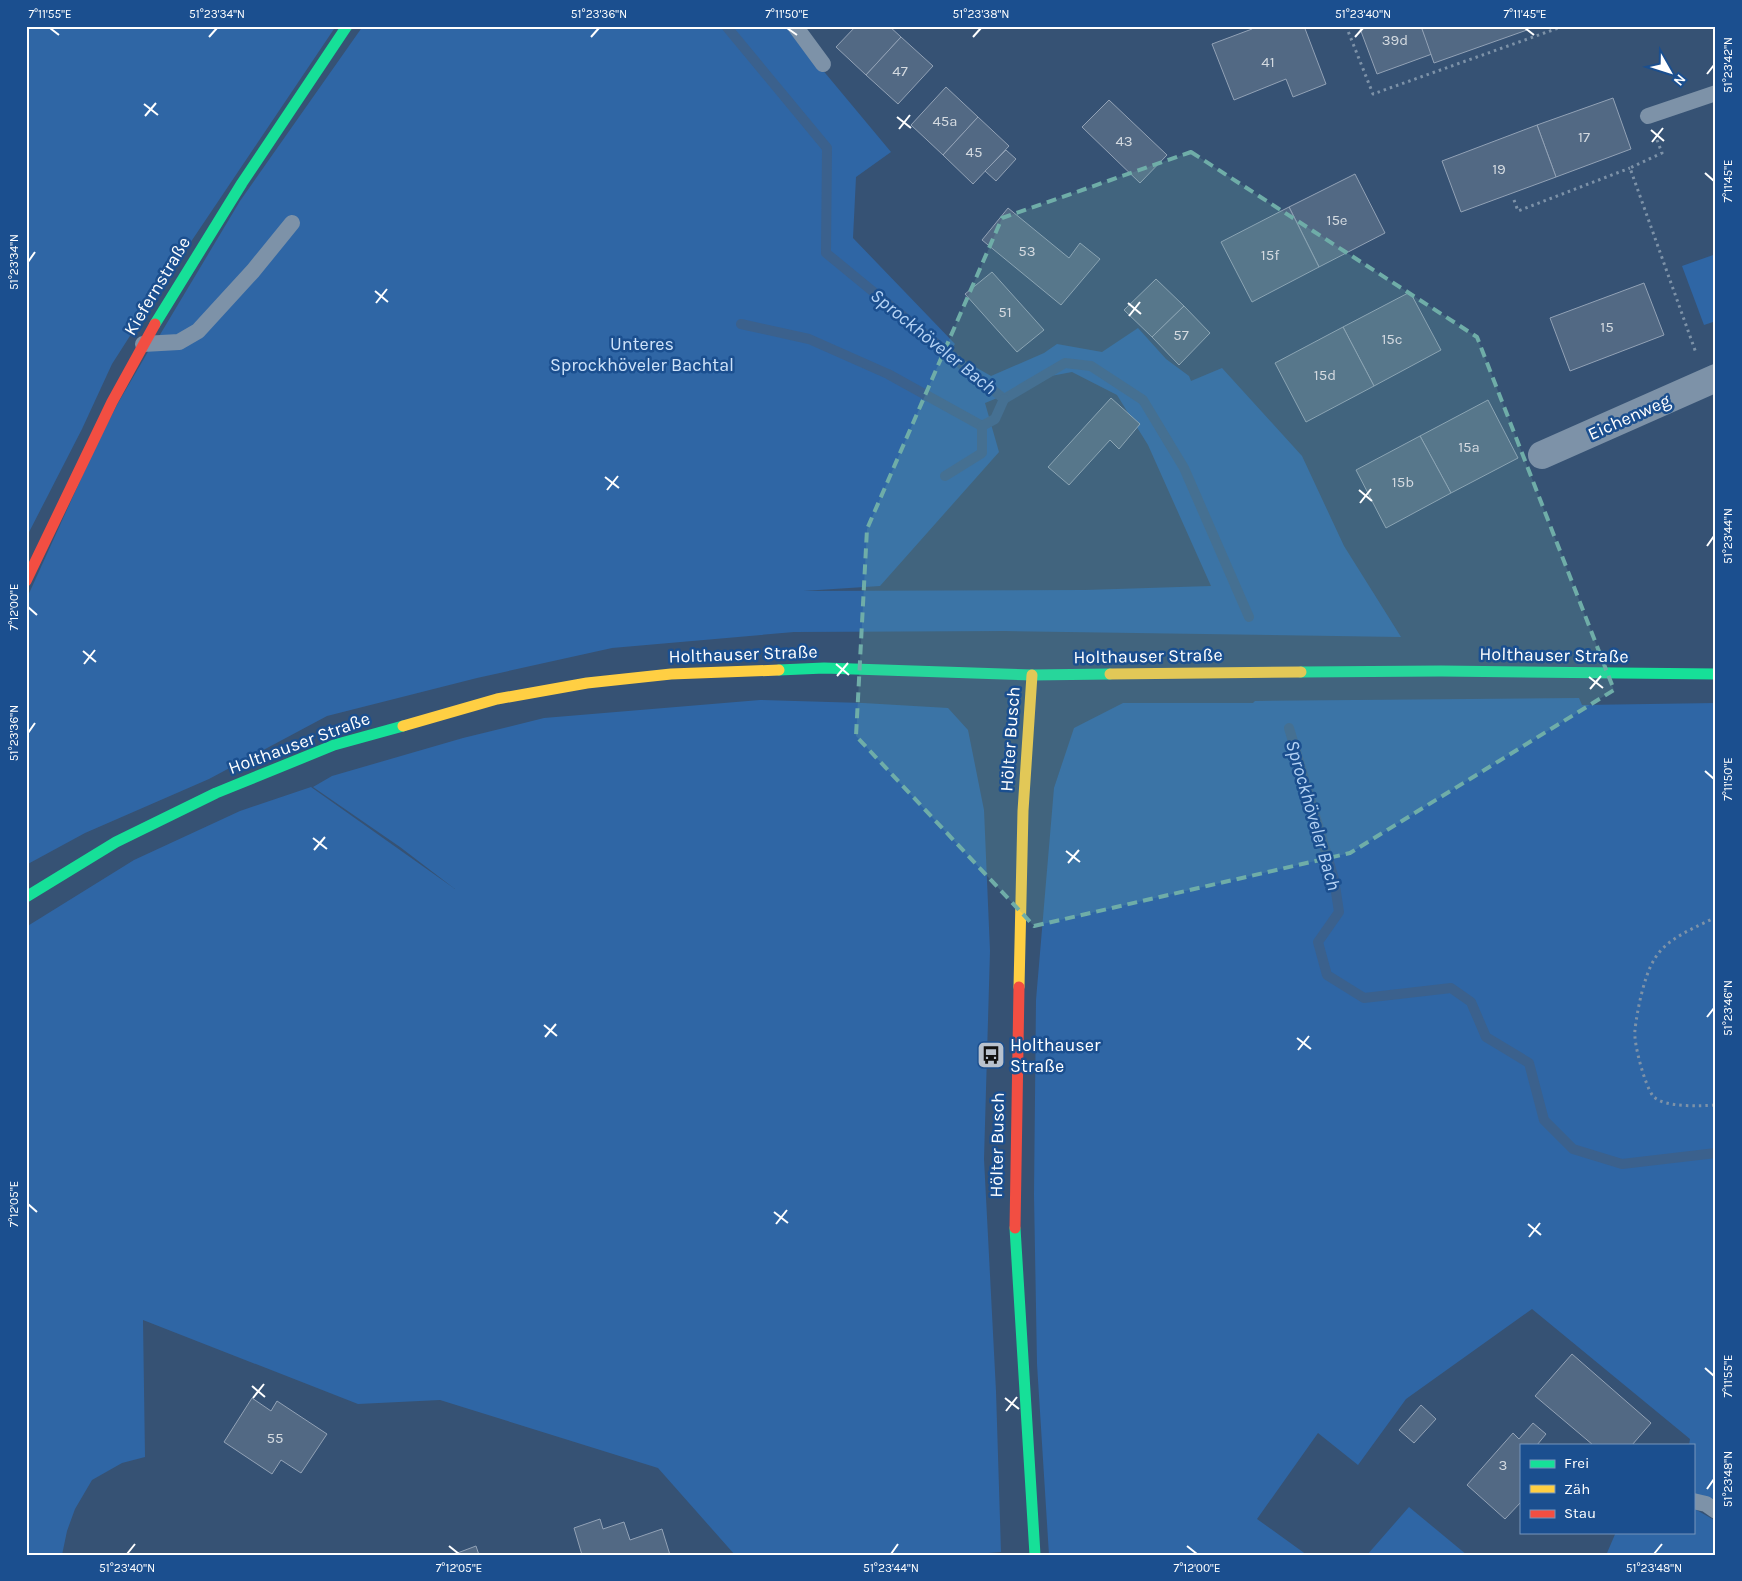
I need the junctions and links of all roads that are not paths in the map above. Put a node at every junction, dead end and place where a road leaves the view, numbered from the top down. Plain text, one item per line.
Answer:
1 (347, 26) edge
2 (795, 26) edge
3 (823, 64) dead end
4 (1716, 93) edge
5 (1648, 116) road end
6 (292, 223) dead end
7 (143, 344) junction
8 (1711, 380) edge
9 (1542, 455) dead end
10 (26, 581) edge
11 (1716, 674) edge
12 (1032, 675) junction
13 (26, 897) edge
14 (1694, 1501) edge
15 (1716, 1511) edge
16 (1035, 1555) edge

1 - 7 street, Kiefernstraße
2 - 3 lane
4 - 5 lane
6 - 7 lane
7 - 10 street, Kiefernstraße
8 - 9 street, Eichenweg
11 - 12 street, Holthauser Straße
12 - 13 street, Holthauser Straße
12 - 16 street, Hölter Busch
14 - 15 lane

